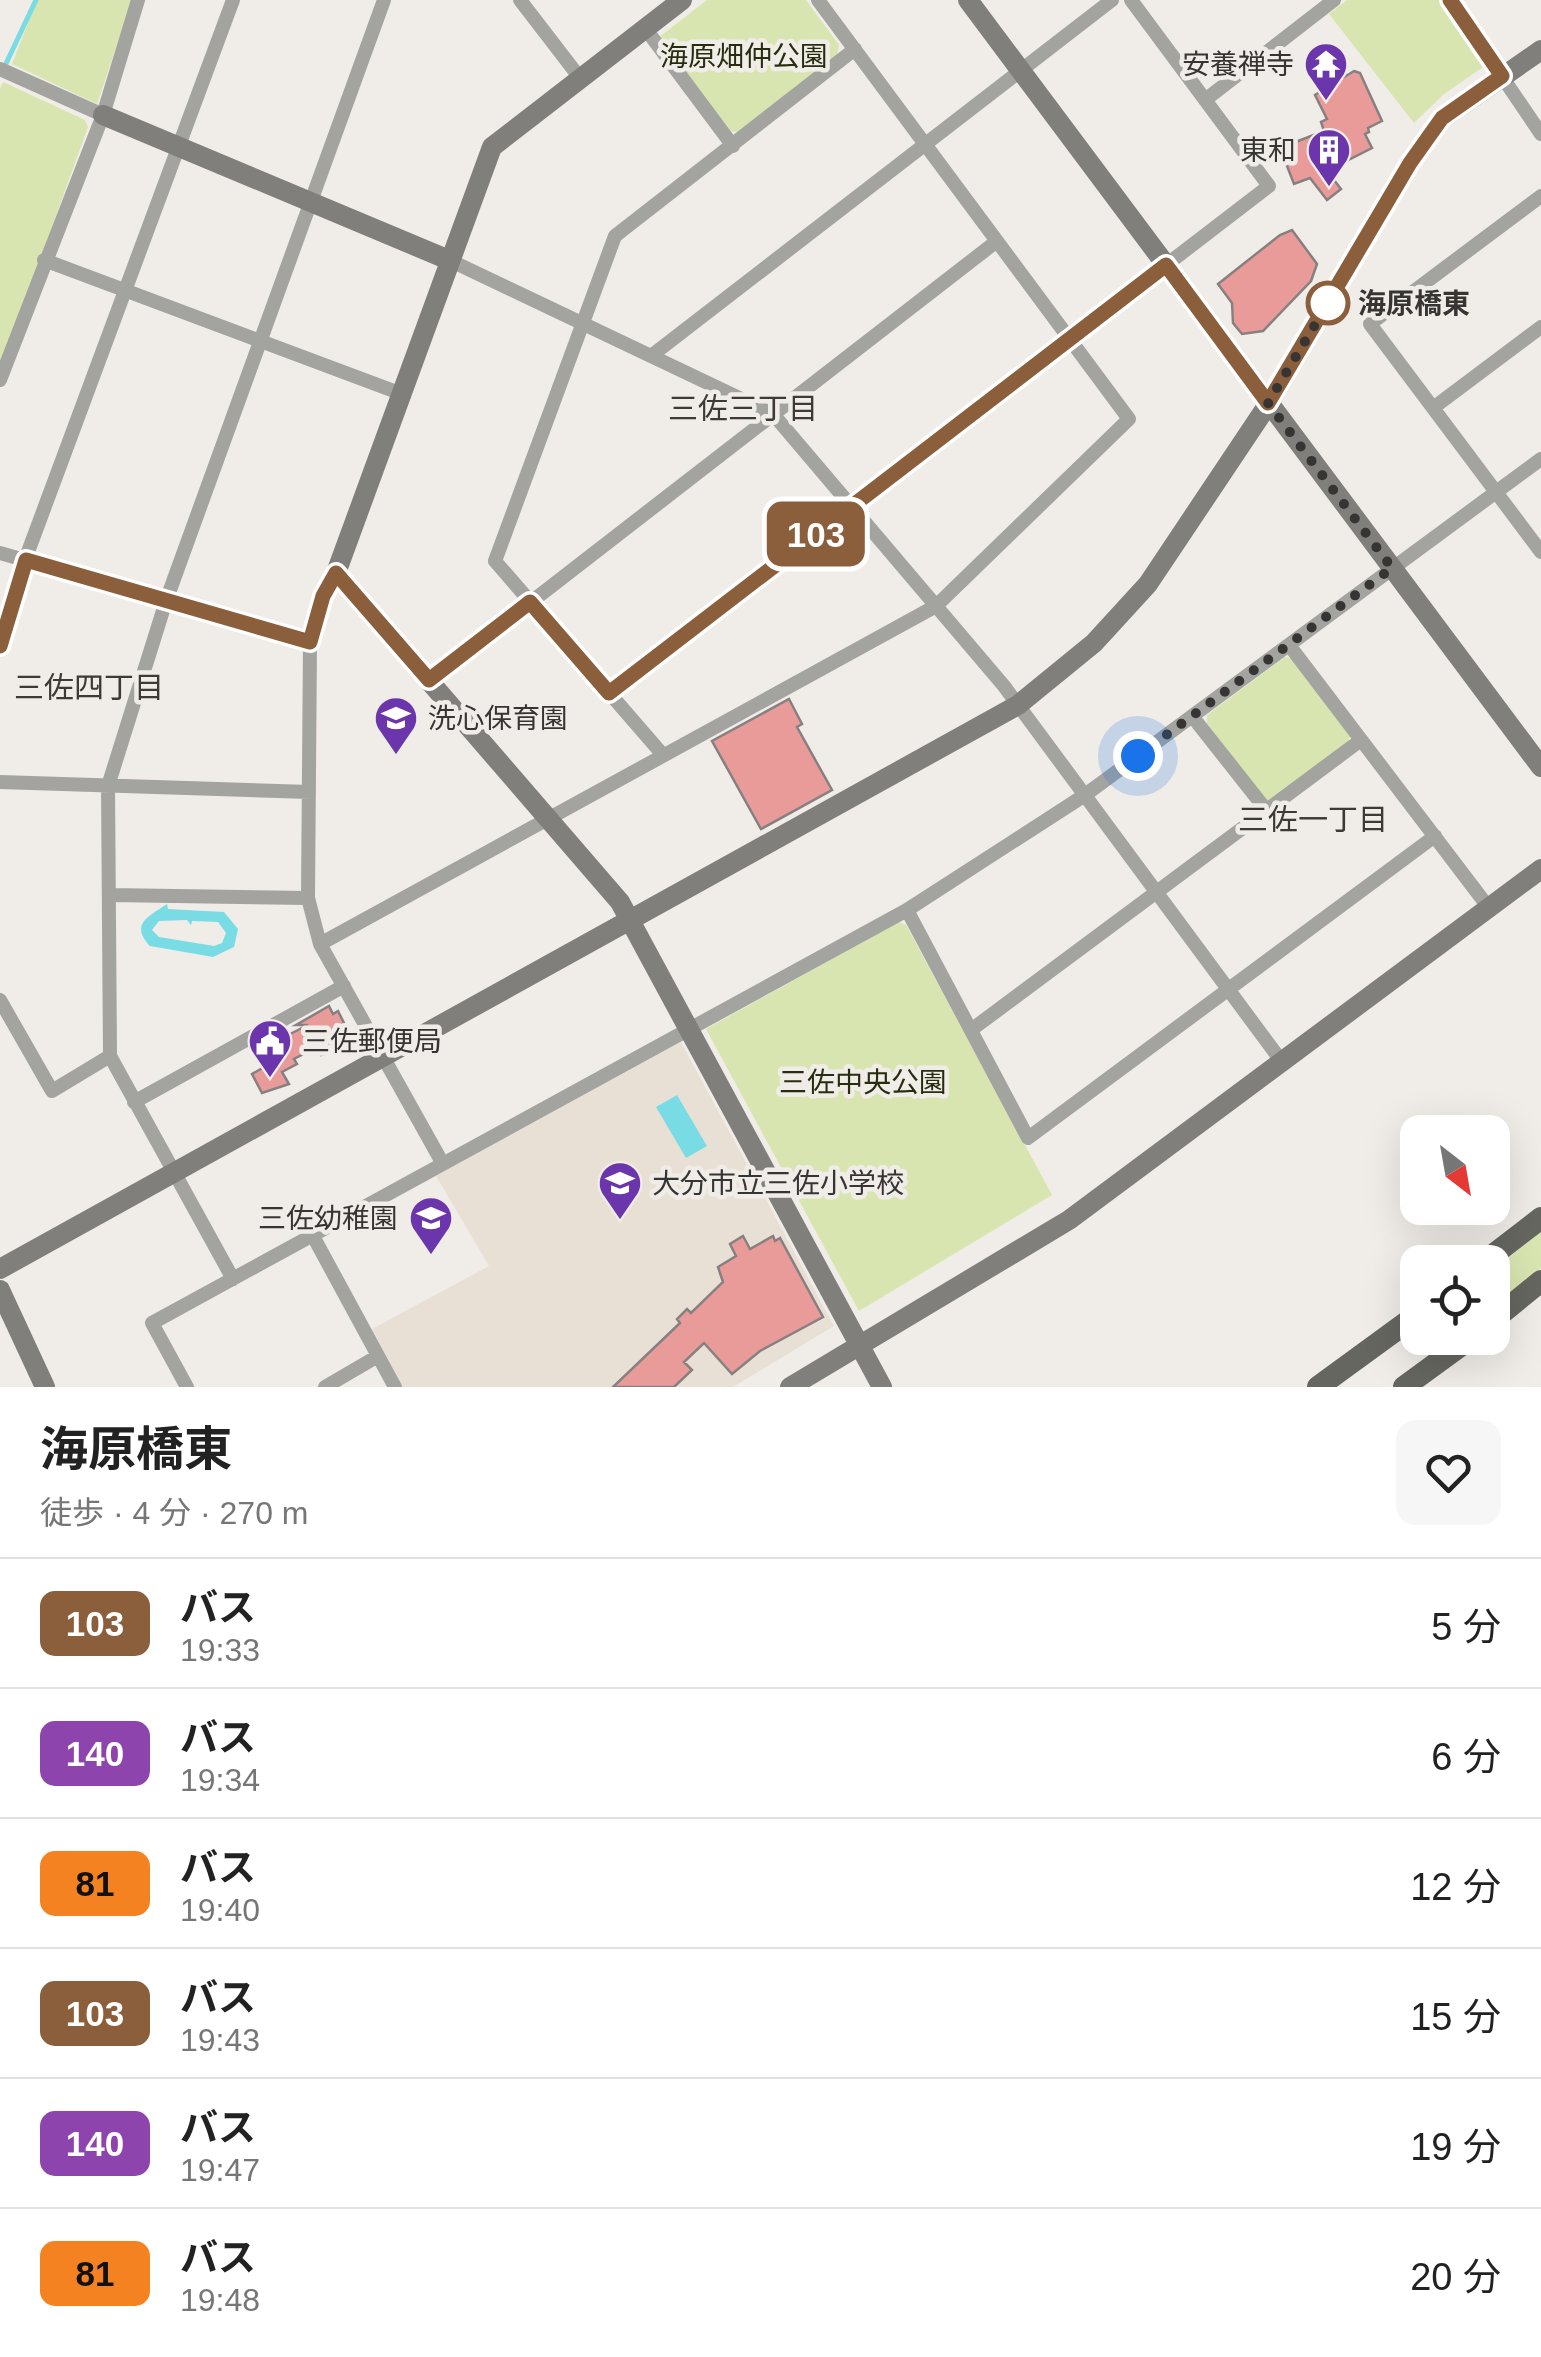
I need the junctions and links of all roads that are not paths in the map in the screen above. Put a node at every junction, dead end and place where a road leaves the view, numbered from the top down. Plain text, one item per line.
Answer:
1 (138, 0) edge
2 (233, 0) edge
3 (384, 0) edge
4 (520, 0) edge
5 (682, 0) edge
6 (818, 0) edge
7 (968, 0) edge
8 (1112, 0) edge
9 (1131, 0) edge
10 (1334, 0) edge
11 (1450, 0) edge
12 (645, 28) junction
13 (854, 49) junction
14 (1541, 50) edge
15 (1020, 70) junction
16 (4, 71) edge
17 (1502, 76) junction
18 (580, 78) junction
19 (1205, 100) junction
20 (103, 115) junction
21 (1541, 134) edge
22 (925, 144) junction
23 (734, 146) junction
24 (179, 147) junction
25 (1541, 196) edge
26 (308, 201) junction
27 (997, 240) junction
28 (44, 260) junction
29 (449, 260) junction
30 (1166, 265) junction
31 (126, 291) junction
32 (583, 324) junction
33 (1541, 327) edge
34 (1070, 339) junction
35 (260, 341) junction
36 (651, 356) junction
37 (0, 380) edge
38 (402, 394) junction
39 (1268, 403) junction
40 (1433, 408) junction
41 (773, 414) junction
42 (1541, 459) edge
43 (1496, 492) junction
44 (853, 506) junction
45 (1541, 552) edge
46 (0, 553) edge
47 (26, 560) junction
48 (1392, 568) junction
49 (336, 573) junction
50 (166, 600) junction
51 (530, 602) junction
52 (936, 606) junction
53 (310, 642) junction
54 (1290, 644) junction
55 (0, 646) edge
56 (429, 680) junction
57 (609, 693) junction
58 (1018, 706) junction
59 (1192, 716) junction
60 (1361, 740) junction
61 (663, 755) junction
62 (1541, 767) edge
63 (0, 782) edge
64 (108, 786) junction
65 (308, 792) junction
66 (1085, 796) junction
67 (1266, 811) junction
68 (548, 818) junction
69 (1435, 836) junction
70 (1541, 869) edge
71 (1158, 894) junction
72 (110, 895) junction
73 (308, 898) junction
74 (1489, 908) junction
75 (907, 910) junction
76 (630, 920) junction
77 (320, 944) junction
78 (344, 986) junction
79 (1229, 990) junction
80 (0, 1000) edge
81 (689, 1030) junction
82 (971, 1030) junction
83 (110, 1056) junction
84 (383, 1057) junction
85 (1282, 1062) junction
86 (134, 1102) junction
87 (442, 1164) junction
88 (174, 1172) junction
89 (1541, 1218) edge
90 (312, 1236) junction
91 (1506, 1245) edge
92 (0, 1268) edge
93 (232, 1279) junction
94 (1541, 1281) edge
95 (0, 1290) edge
96 (1510, 1306) edge
97 (1400, 1327) edge
98 (860, 1345) junction
99 (1448, 1355) edge
100 (378, 1356) junction
101 (45, 1387) edge
102 (187, 1387) edge
103 (326, 1387) edge
104 (395, 1387) edge
105 (790, 1387) edge
106 (882, 1387) edge
107 (1318, 1387) edge
108 (1404, 1387) edge

1 - 20 street
2 - 24 street
3 - 26 street
4 - 18 street
5 - 12 street
6 - 13 street
7 - 15 street
8 - 15 street
9 - 19 street
10 - 19 street
11 - 17 street
12 - 18 street
12 - 23 street
13 - 22 street
13 - 23 street
14 - 17 street
15 - 22 street
15 - 30 street
16 - 20 street
17 - 21 street
17 - 39 street
18 - 29 street
19 - 30 street
20 - 24 street
20 - 28 street
22 - 27 street
22 - 36 street
23 - 32 street
24 - 26 street
24 - 31 street
25 - 40 street
26 - 29 street
26 - 35 street
27 - 34 street
27 - 41 street
28 - 31 street
28 - 37 street
29 - 32 street
29 - 38 street
30 - 34 street
30 - 39 street
31 - 35 street
31 - 47 street
32 - 36 street
32 - 51 street
33 - 40 street
34 - 44 street
34 - 52 street
35 - 38 street
35 - 50 street
36 - 41 street
38 - 49 street
39 - 48 street
39 - 58 street
40 - 43 street
41 - 44 street
41 - 51 street
42 - 43 street
43 - 45 street
43 - 48 street
44 - 52 street
44 - 57 street
46 - 47 street
47 - 50 street
47 - 55 street
48 - 54 street
48 - 62 street
49 - 53 street
49 - 56 street
50 - 53 street
50 - 64 street
51 - 56 street
51 - 57 street
52 - 58 street
52 - 61 street
53 - 65 street
54 - 59 street
54 - 60 street
56 - 68 street
57 - 61 street
58 - 66 street
58 - 76 street
59 - 66 street
59 - 67 street
60 - 67 street
60 - 69 street
61 - 68 street
63 - 64 street
64 - 65 street
64 - 72 street
65 - 73 street
66 - 71 street
66 - 75 street
67 - 71 street
68 - 76 street
68 - 77 street
69 - 74 street
69 - 79 street
70 - 74 street
71 - 79 street
71 - 82 street
72 - 73 street
72 - 83 street
73 - 77 street
74 - 85 street
75 - 81 street
75 - 82 street
76 - 81 street
76 - 84 street
77 - 78 street
78 - 84 street
78 - 86 street
79 - 82 street
79 - 85 street
80 - 83 street
81 - 87 street
81 - 98 street
83 - 86 street
84 - 87 street
84 - 88 street
85 - 98 street
86 - 88 street
87 - 90 street
88 - 92 street
88 - 93 street
89 - 91 main road
90 - 93 street
90 - 100 street
93 - 102 street
94 - 96 main road
95 - 101 street
97 - 107 main road
98 - 105 street
98 - 106 street
99 - 108 main road
100 - 103 street
100 - 104 street

